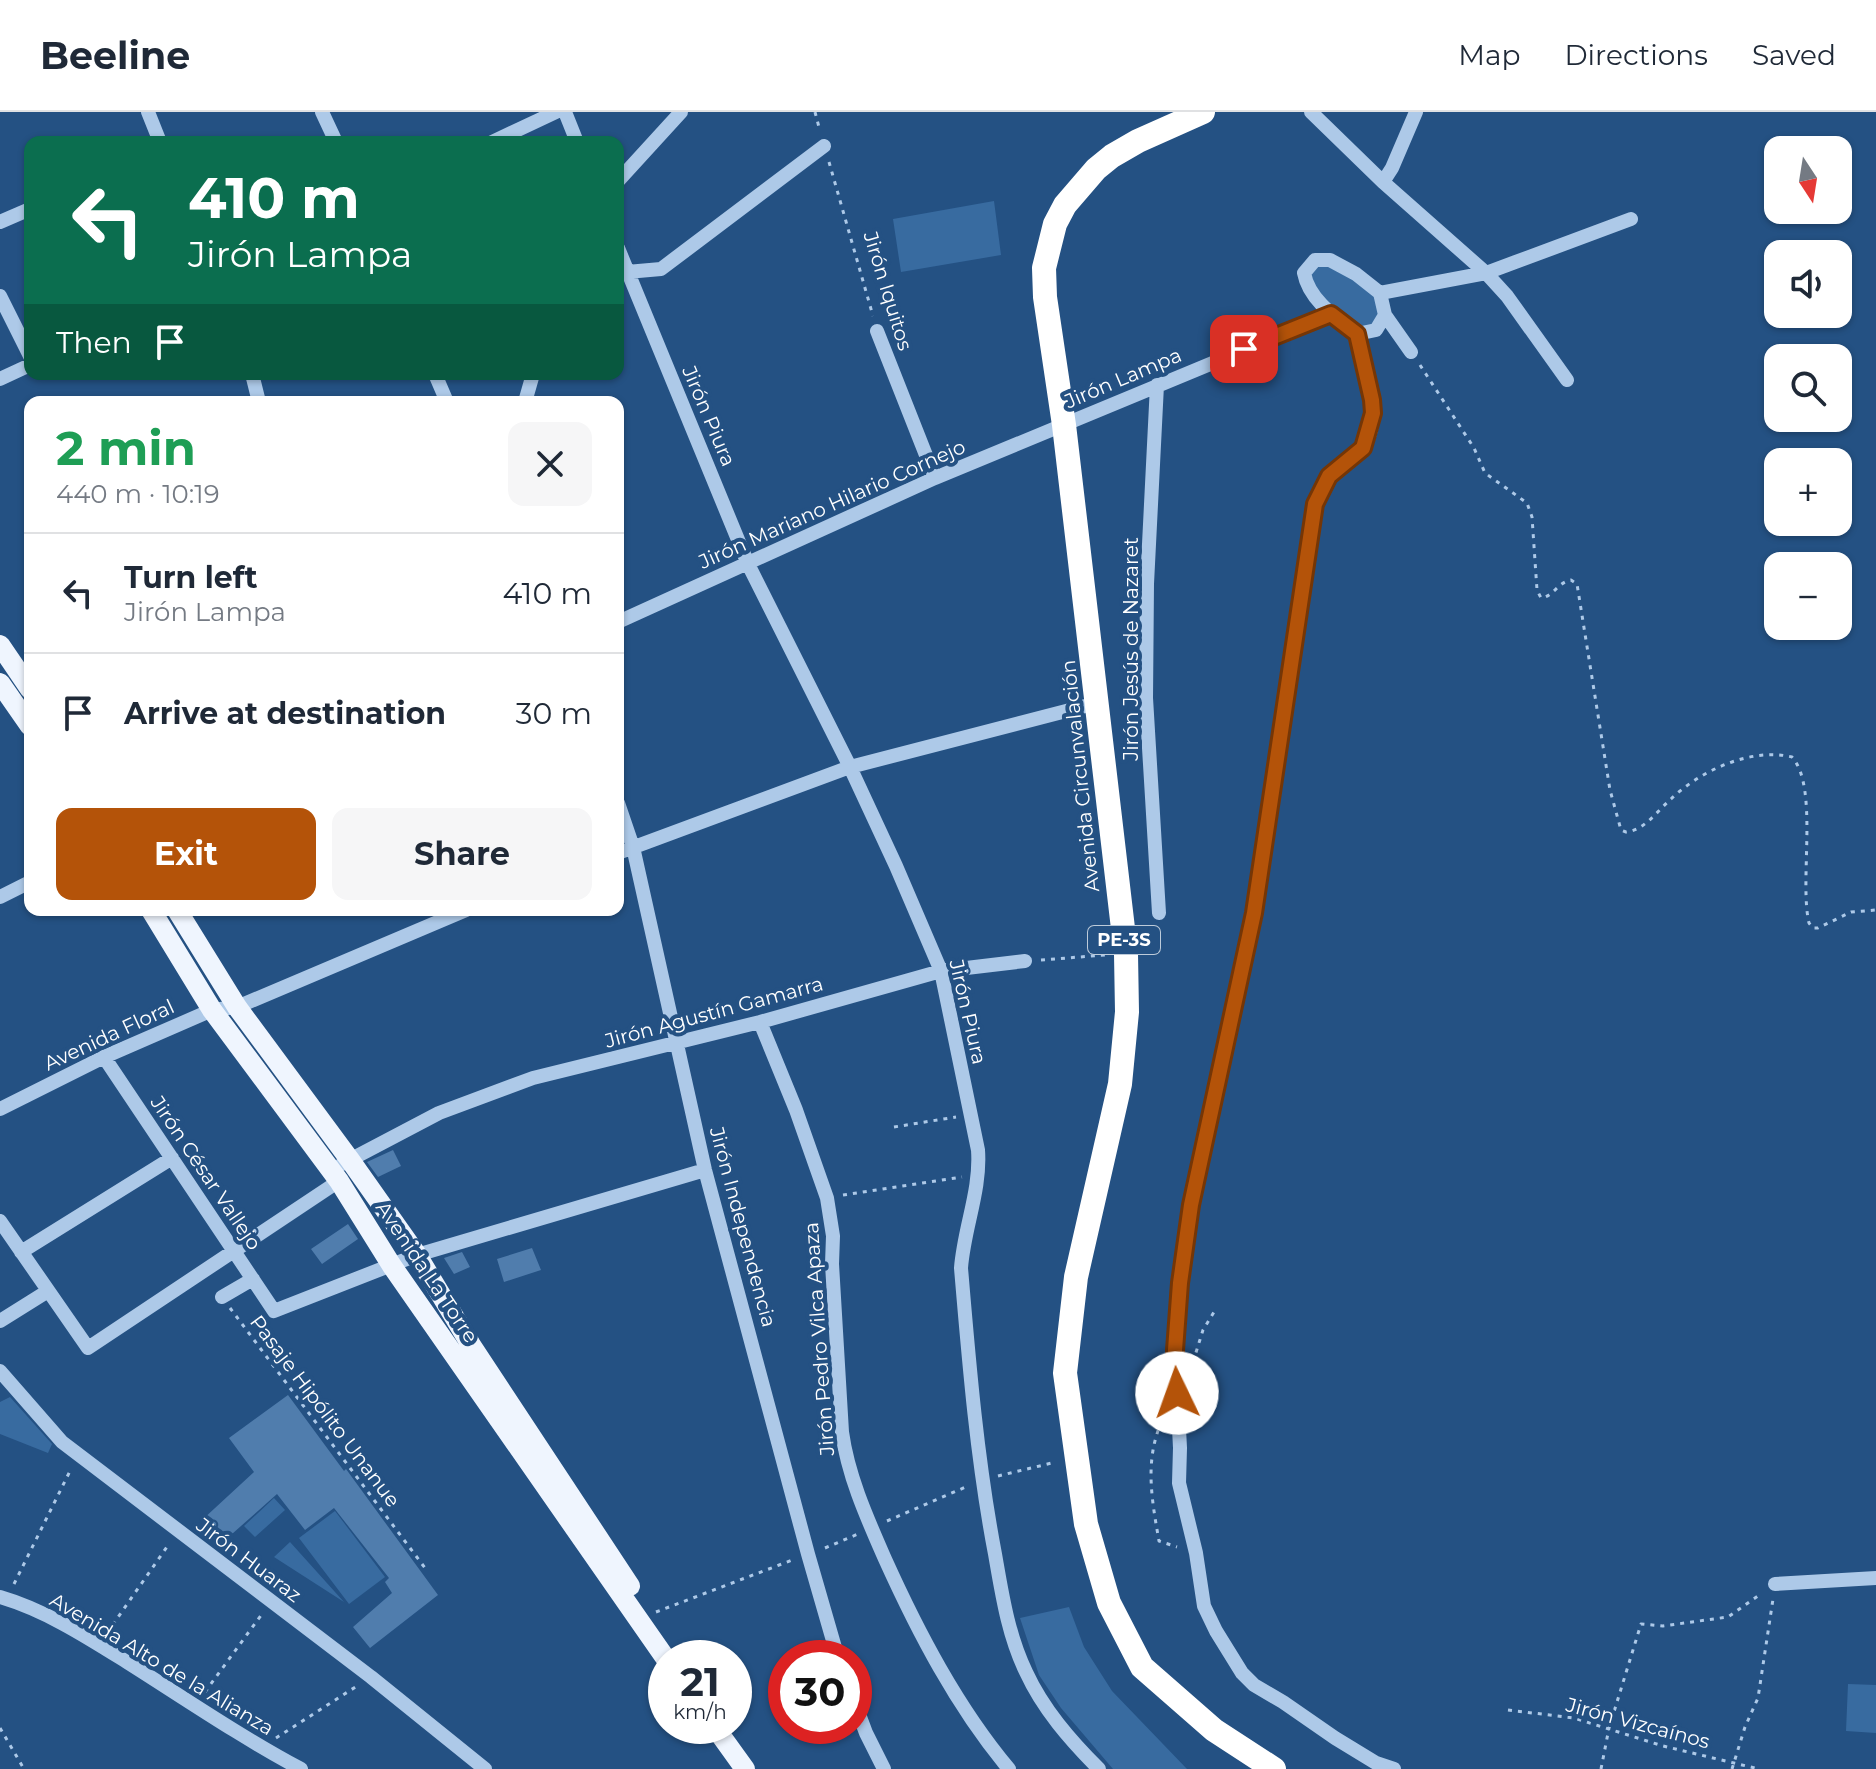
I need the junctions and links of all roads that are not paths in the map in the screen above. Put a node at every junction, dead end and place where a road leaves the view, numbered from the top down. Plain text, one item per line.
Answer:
1 (148, 112) edge
2 (322, 112) edge
3 (556, 112) edge
4 (565, 112) edge
5 (681, 112) edge
6 (1203, 112) edge
7 (1311, 112) edge
8 (1416, 112) edge
9 (158, 136) edge
10 (333, 136) edge
11 (505, 136) edge
12 (575, 136) edge
13 (824, 146) road end
14 (624, 174) edge
15 (1383, 182) junction
16 (24, 212) edge
17 (1631, 219) dead end
18 (0, 222) edge
19 (624, 264) edge
20 (627, 272) junction
21 (1486, 273) junction
22 (1380, 293) junction
23 (0, 296) edge
24 (1331, 314) junction
25 (1385, 315) junction
26 (877, 331) road end
27 (1357, 334) junction
28 (24, 344) edge
29 (1411, 352) road end
30 (24, 368) edge
31 (0, 379) edge
32 (1567, 380) dead end
33 (1157, 385) junction
34 (1064, 425) junction
35 (935, 478) junction
36 (748, 564) junction
37 (624, 619) edge
38 (0, 645) edge
39 (24, 680) edge
40 (0, 683) edge
41 (1097, 703) junction
42 (24, 717) edge
43 (850, 767) junction
44 (624, 821) edge
45 (633, 847) junction
46 (624, 851) edge
47 (24, 885) edge
48 (0, 897) edge
49 (1159, 913) dead end
50 (155, 916) edge
51 (181, 916) edge
52 (452, 916) edge
53 (1025, 961) road end
54 (941, 971) junction
55 (237, 1007) junction
56 (212, 1010) junction
57 (760, 1022) junction
58 (677, 1043) junction
59 (104, 1057) junction
60 (0, 1109) edge
61 (172, 1158) junction
62 (350, 1160) junction
63 (705, 1170) junction
64 (335, 1176) junction
65 (0, 1221) edge
66 (234, 1251) junction
67 (21, 1252) junction
68 (417, 1255) junction
69 (392, 1266) junction
70 (253, 1279) junction
71 (48, 1291) junction
72 (222, 1297) road end
73 (0, 1321) edge
74 (0, 1371) edge
75 (1876, 1578) edge
76 (1775, 1584) road end
77 (3, 1598) edge
78 (653, 1640) edge
79 (669, 1640) edge
80 (833, 1640) edge
81 (727, 1744) edge
82 (742, 1744) edge
83 (872, 1744) edge
84 (301, 1769) edge
85 (485, 1769) edge
86 (745, 1769) edge
87 (760, 1769) edge
88 (884, 1769) edge
89 (1009, 1769) edge
90 (1099, 1769) edge
91 (1274, 1769) edge
92 (1394, 1769) edge

1 - 9 street
2 - 10 street
3 - 11 street
4 - 12 street
5 - 14 street
6 - 34 highway, Avenida Circunvalación / PE-3S
7 - 15 street
8 - 15 street
13 - 20 street
15 - 21 street
16 - 18 street
17 - 21 street
19 - 20 street, Jirón Piura
20 - 36 street, Jirón Piura
21 - 22 street
21 - 32 street
22 - 24 street
22 - 25 street
23 - 28 street
24 - 27 street
24 - 33 street, Jirón Lampa
25 - 27 street
25 - 29 street
26 - 35 street, Jirón Iquitos
27 - 92 street
30 - 31 street
33 - 34 street, Jirón Lampa
33 - 49 street, Jirón Jesús de Nazaret
34 - 35 street, Jirón Mariano Hilario Cornejo
34 - 41 highway, Avenida Circunvalación / PE-3S
35 - 36 street, Jirón Mariano Hilario Cornejo
36 - 37 street, Jirón Mariano Hilario Cornejo
36 - 43 street, Jirón Piura
38 - 39 main road
40 - 42 main road
41 - 43 street
41 - 91 highway, Avenida Circunvalación / PE-3S
43 - 45 street
43 - 54 street, Jirón Piura
44 - 45 street, Jirón Independencia
45 - 46 street
45 - 58 street, Jirón Independencia
47 - 48 street
50 - 56 main road, Avenida La Torre
51 - 55 main road, Avenida La Torre
52 - 55 street, Avenida Floral
53 - 54 street, Jirón Agustín Gamarra
54 - 57 street, Jirón Agustín Gamarra
54 - 90 street, Jirón Piura
55 - 56 street, Avenida Floral
55 - 62 main road, Avenida La Torre
56 - 59 street, Avenida Floral
56 - 64 main road, Avenida La Torre
57 - 58 street, Jirón Agustín Gamarra
57 - 89 street, Jirón Pedro Vilca Apaza
58 - 62 street, Jirón Agustín Gamarra
58 - 63 street, Jirón Independencia
59 - 60 street, Avenida Floral
59 - 61 street, Jirón César Vallejo
61 - 66 street, Jirón César Vallejo
61 - 67 street
62 - 64 street, Jirón Agustín Gamarra
62 - 68 main road, Avenida La Torre
63 - 68 street
63 - 80 street, Jirón Independencia
64 - 66 street, Jirón Agustín Gamarra
64 - 69 main road, Avenida La Torre
65 - 67 street
66 - 70 street, Jirón César Vallejo
66 - 71 street, Jirón Agustín Gamarra
67 - 71 street
68 - 69 street
68 - 79 main road, Avenida La Torre
69 - 70 street, Jirón César Vallejo
69 - 78 main road, Avenida La Torre
70 - 72 street
71 - 73 street
74 - 85 street, Jirón Huaraz
75 - 76 street
77 - 84 street, Avenida Alto de la Alianza
81 - 86 main road
82 - 87 main road
83 - 88 street

